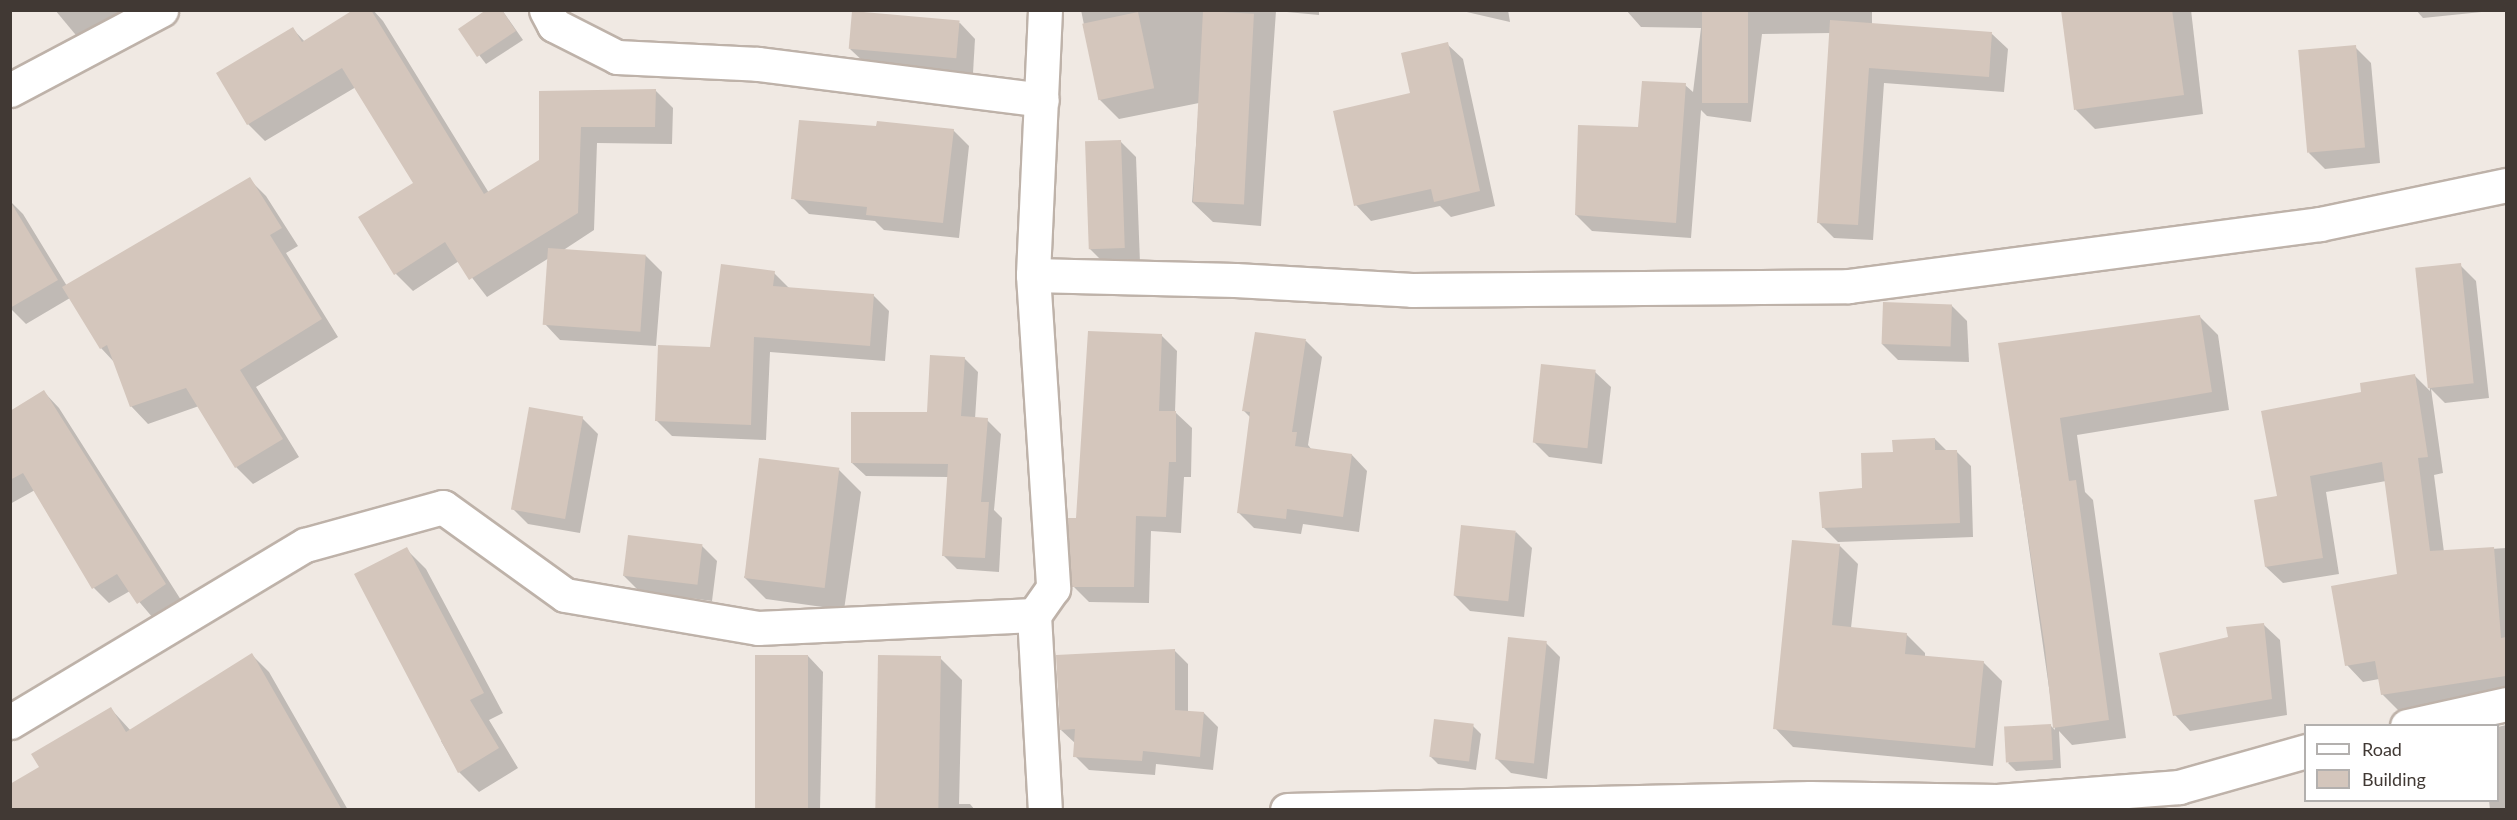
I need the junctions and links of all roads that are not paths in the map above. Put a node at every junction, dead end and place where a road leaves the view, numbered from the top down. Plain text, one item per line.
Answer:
1 (161, 10) edge
2 (546, 10) edge
3 (1045, 10) edge
4 (10, 90) edge
5 (1042, 100) junction
6 (2506, 185) edge
7 (1033, 275) junction
8 (1034, 615) junction
9 (2506, 704) edge
10 (10, 722) edge
11 (2416, 724) edge
12 (2304, 752) edge
13 (1045, 810) edge
14 (1287, 810) edge

1 - 4 street
2 - 5 street
3 - 5 street
5 - 7 street
6 - 7 street
7 - 8 street
8 - 10 street
8 - 13 street
9 - 11 street
12 - 14 street

